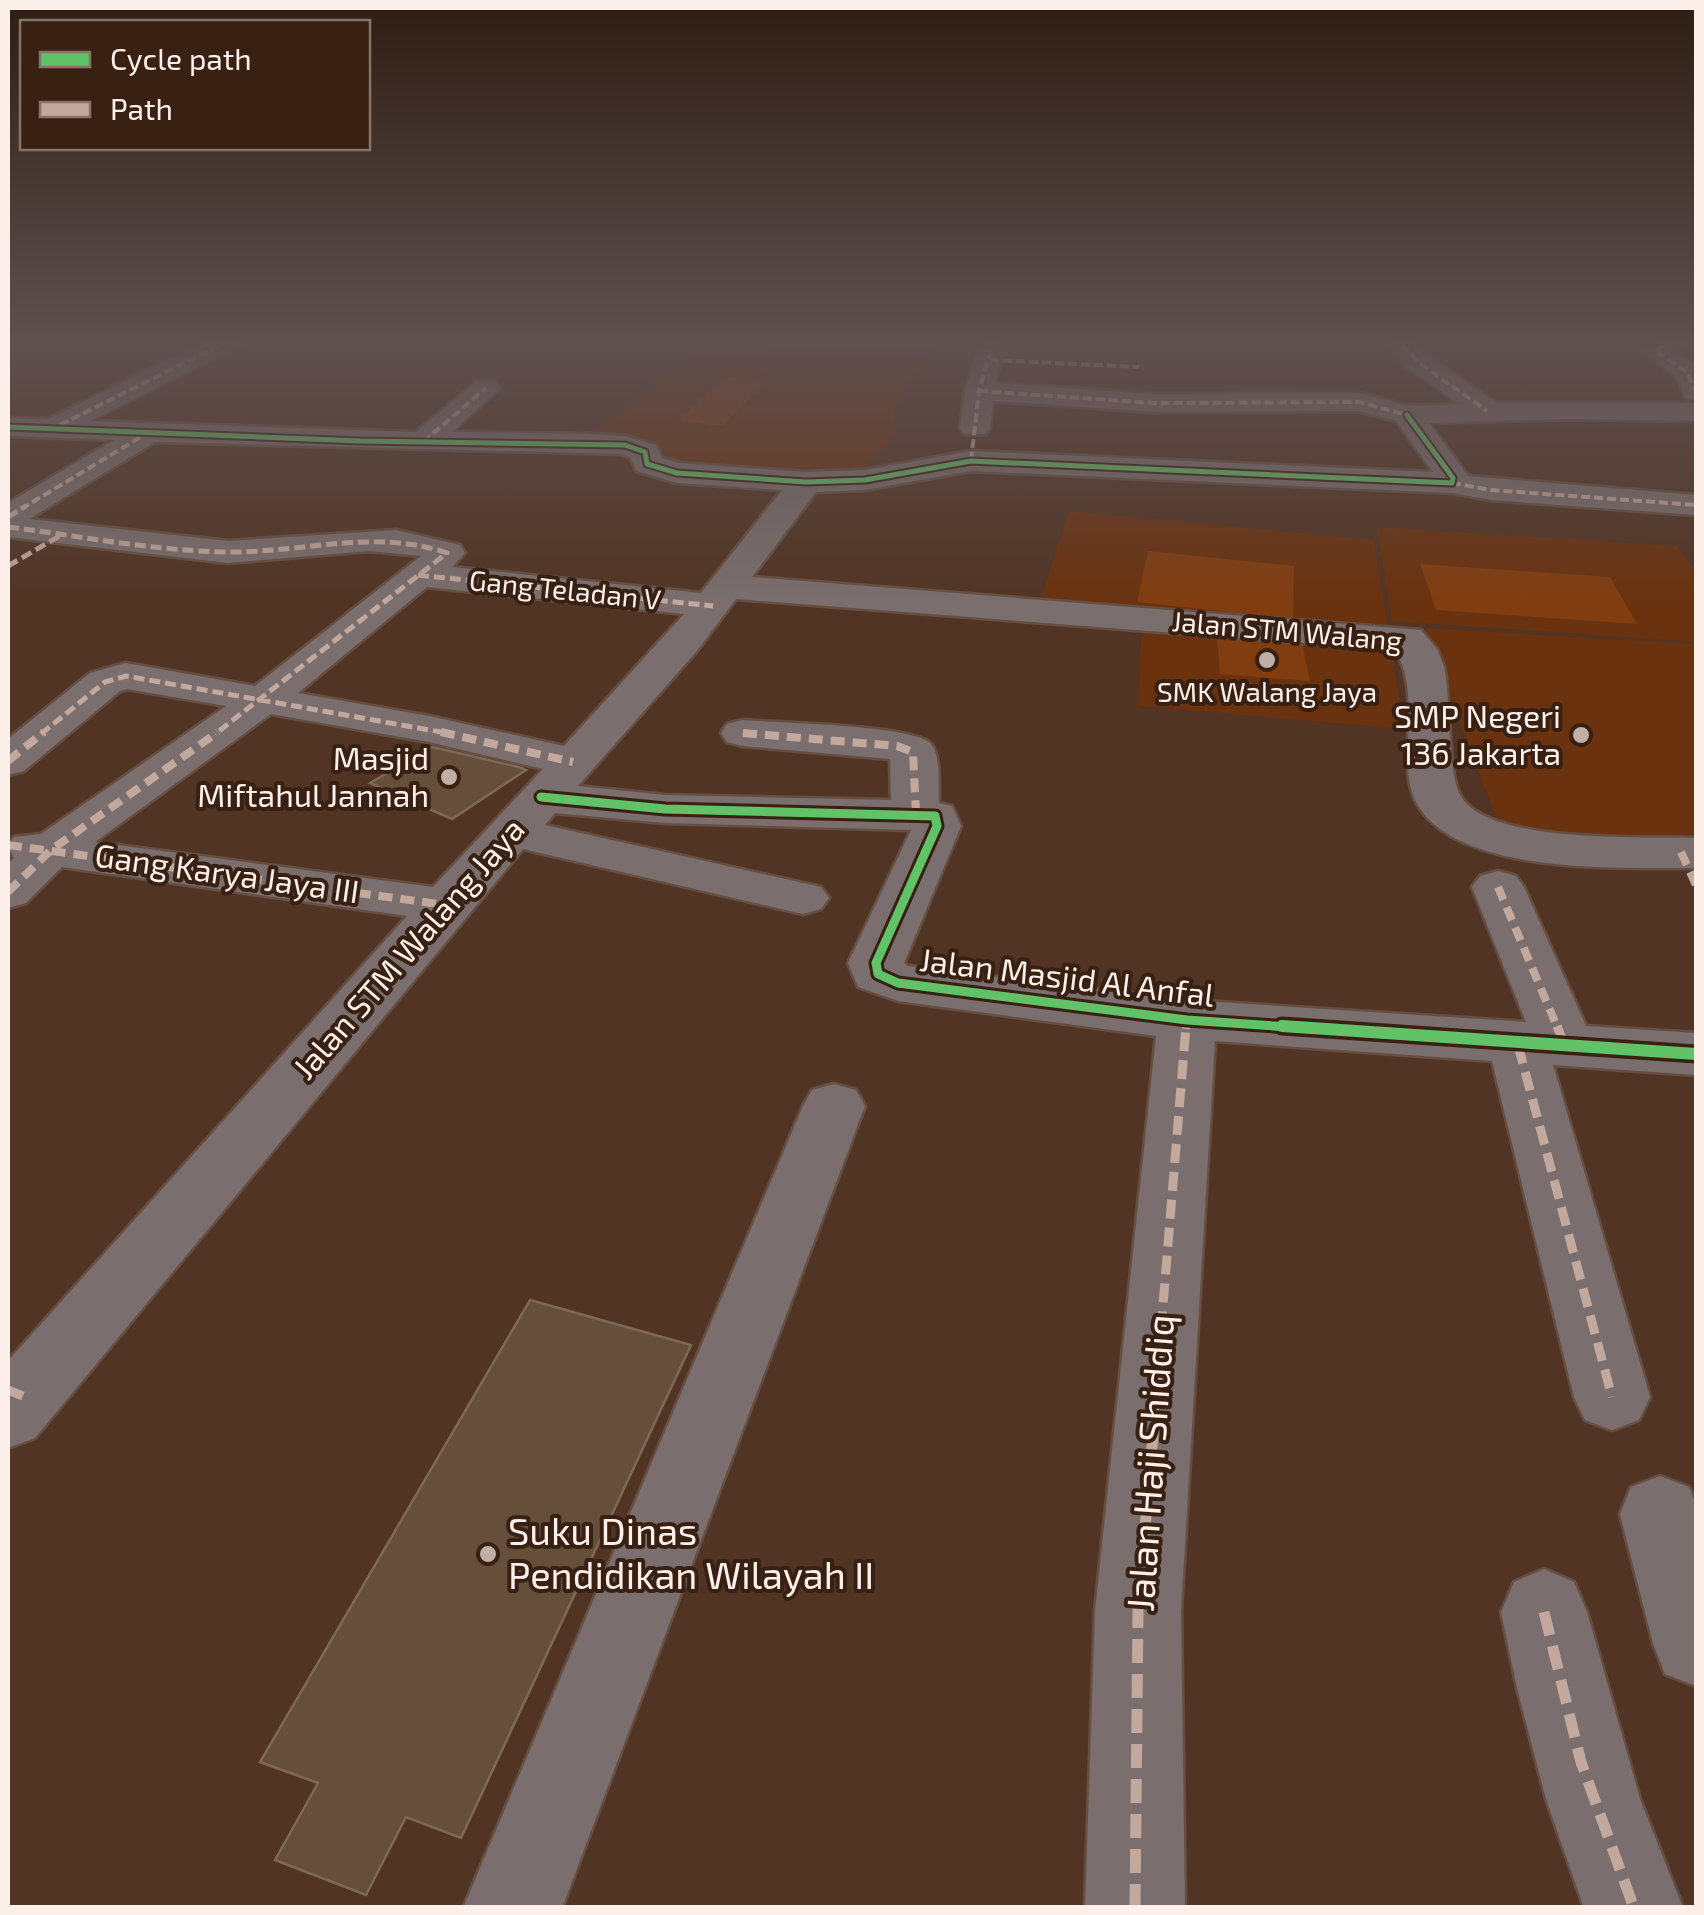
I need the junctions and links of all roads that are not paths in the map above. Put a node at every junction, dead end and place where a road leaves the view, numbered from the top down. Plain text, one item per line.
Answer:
1 (61, 424) edge
2 (444, 424) edge
3 (975, 424) edge
4 (1414, 424) edge
5 (8, 428) edge
6 (52, 429) junction
7 (148, 433) junction
8 (423, 442) junction
9 (970, 460) junction
10 (806, 482) junction
11 (1452, 484) junction
12 (1696, 504) edge
13 (8, 517) edge
14 (8, 527) edge
15 (63, 534) junction
16 (8, 566) edge
17 (418, 576) junction
18 (720, 596) junction
19 (266, 698) junction
20 (742, 733) dead end
21 (8, 761) edge
22 (542, 797) junction
23 (916, 814) junction
24 (29, 848) edge
25 (1691, 864) edge
26 (1498, 887) dead end
27 (8, 892) edge
28 (803, 898) dead end
29 (446, 904) junction
30 (1186, 1020) junction
31 (1542, 1045) junction
32 (1696, 1054) edge
33 (834, 1106) dead end
34 (1612, 1398) dead end
35 (12, 1400) edge
36 (1660, 1514) dead end
37 (1544, 1612) dead end
38 (1696, 1643) edge
39 (512, 1908) edge
40 (1136, 1908) edge
41 (1634, 1908) edge

1 - 6 street
2 - 8 street
3 - 9 street
4 - 11 street
5 - 6 street
6 - 7 street
7 - 8 street
7 - 13 street
8 - 10 street
9 - 10 street
9 - 11 street
10 - 18 street, Jalan STM Walang Jaya
11 - 12 street
14 - 15 street
15 - 16 street
15 - 17 street
17 - 18 street, Gang Teladan V
17 - 19 street
18 - 22 street, Jalan STM Walang Jaya
18 - 25 street, Jalan STM Walang
19 - 21 street
19 - 22 street
19 - 24 street
20 - 23 street
22 - 23 street
22 - 28 street
22 - 29 street, Jalan STM Walang Jaya
23 - 30 street, Jalan Masjid Al Anfal
24 - 27 street
24 - 29 street, Gang Karya Jaya III
26 - 31 street
29 - 35 street, Jalan STM Walang Jaya
30 - 31 street, Jalan Masjid Al Anfal
30 - 40 street, Jalan Haji Shiddiq
31 - 32 street, Jalan Masjid Al Anfal
31 - 34 street
33 - 39 street
36 - 38 street
37 - 41 street

